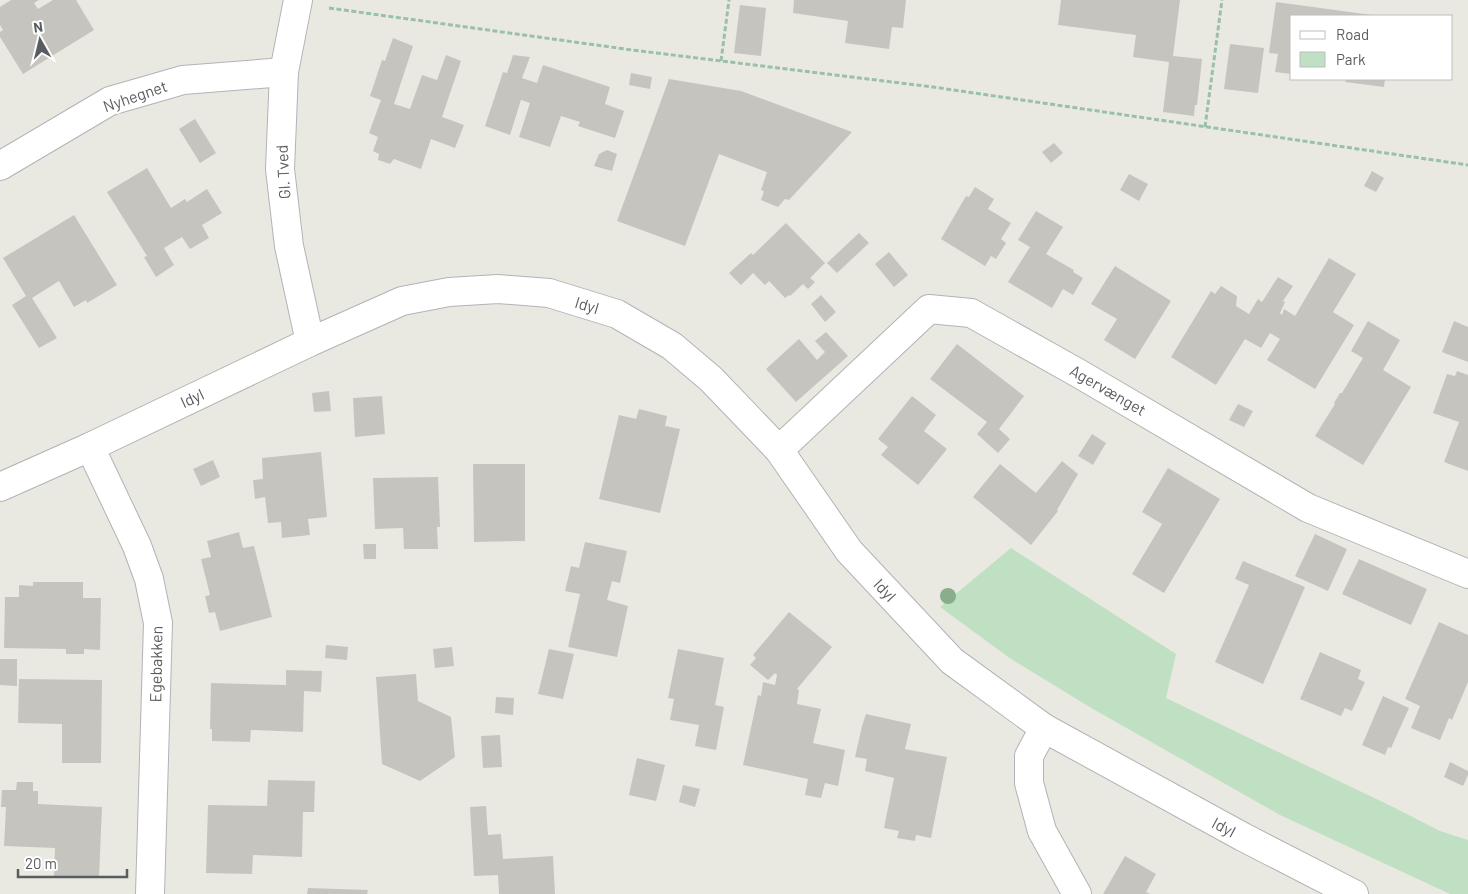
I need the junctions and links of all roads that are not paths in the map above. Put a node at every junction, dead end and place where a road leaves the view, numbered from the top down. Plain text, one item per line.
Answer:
1 (297, 2) edge
2 (284, 72) junction
3 (0, 166) edge
4 (310, 342) junction
5 (90, 447) junction
6 (778, 450) junction
7 (0, 487) edge
8 (1468, 574) edge
9 (1044, 728) junction
10 (150, 894) edge
11 (1077, 894) edge
12 (1354, 894) edge

1 - 2 street, Gl. Tved
2 - 3 street, Nyhegnet
2 - 4 street, Gl. Tved
4 - 5 street, Idyl
4 - 6 street, Idyl
5 - 7 street, Idyl
5 - 10 street, Egebakken
6 - 8 street, Agervænget
6 - 9 street, Idyl
9 - 11 street
9 - 12 street, Idyl

